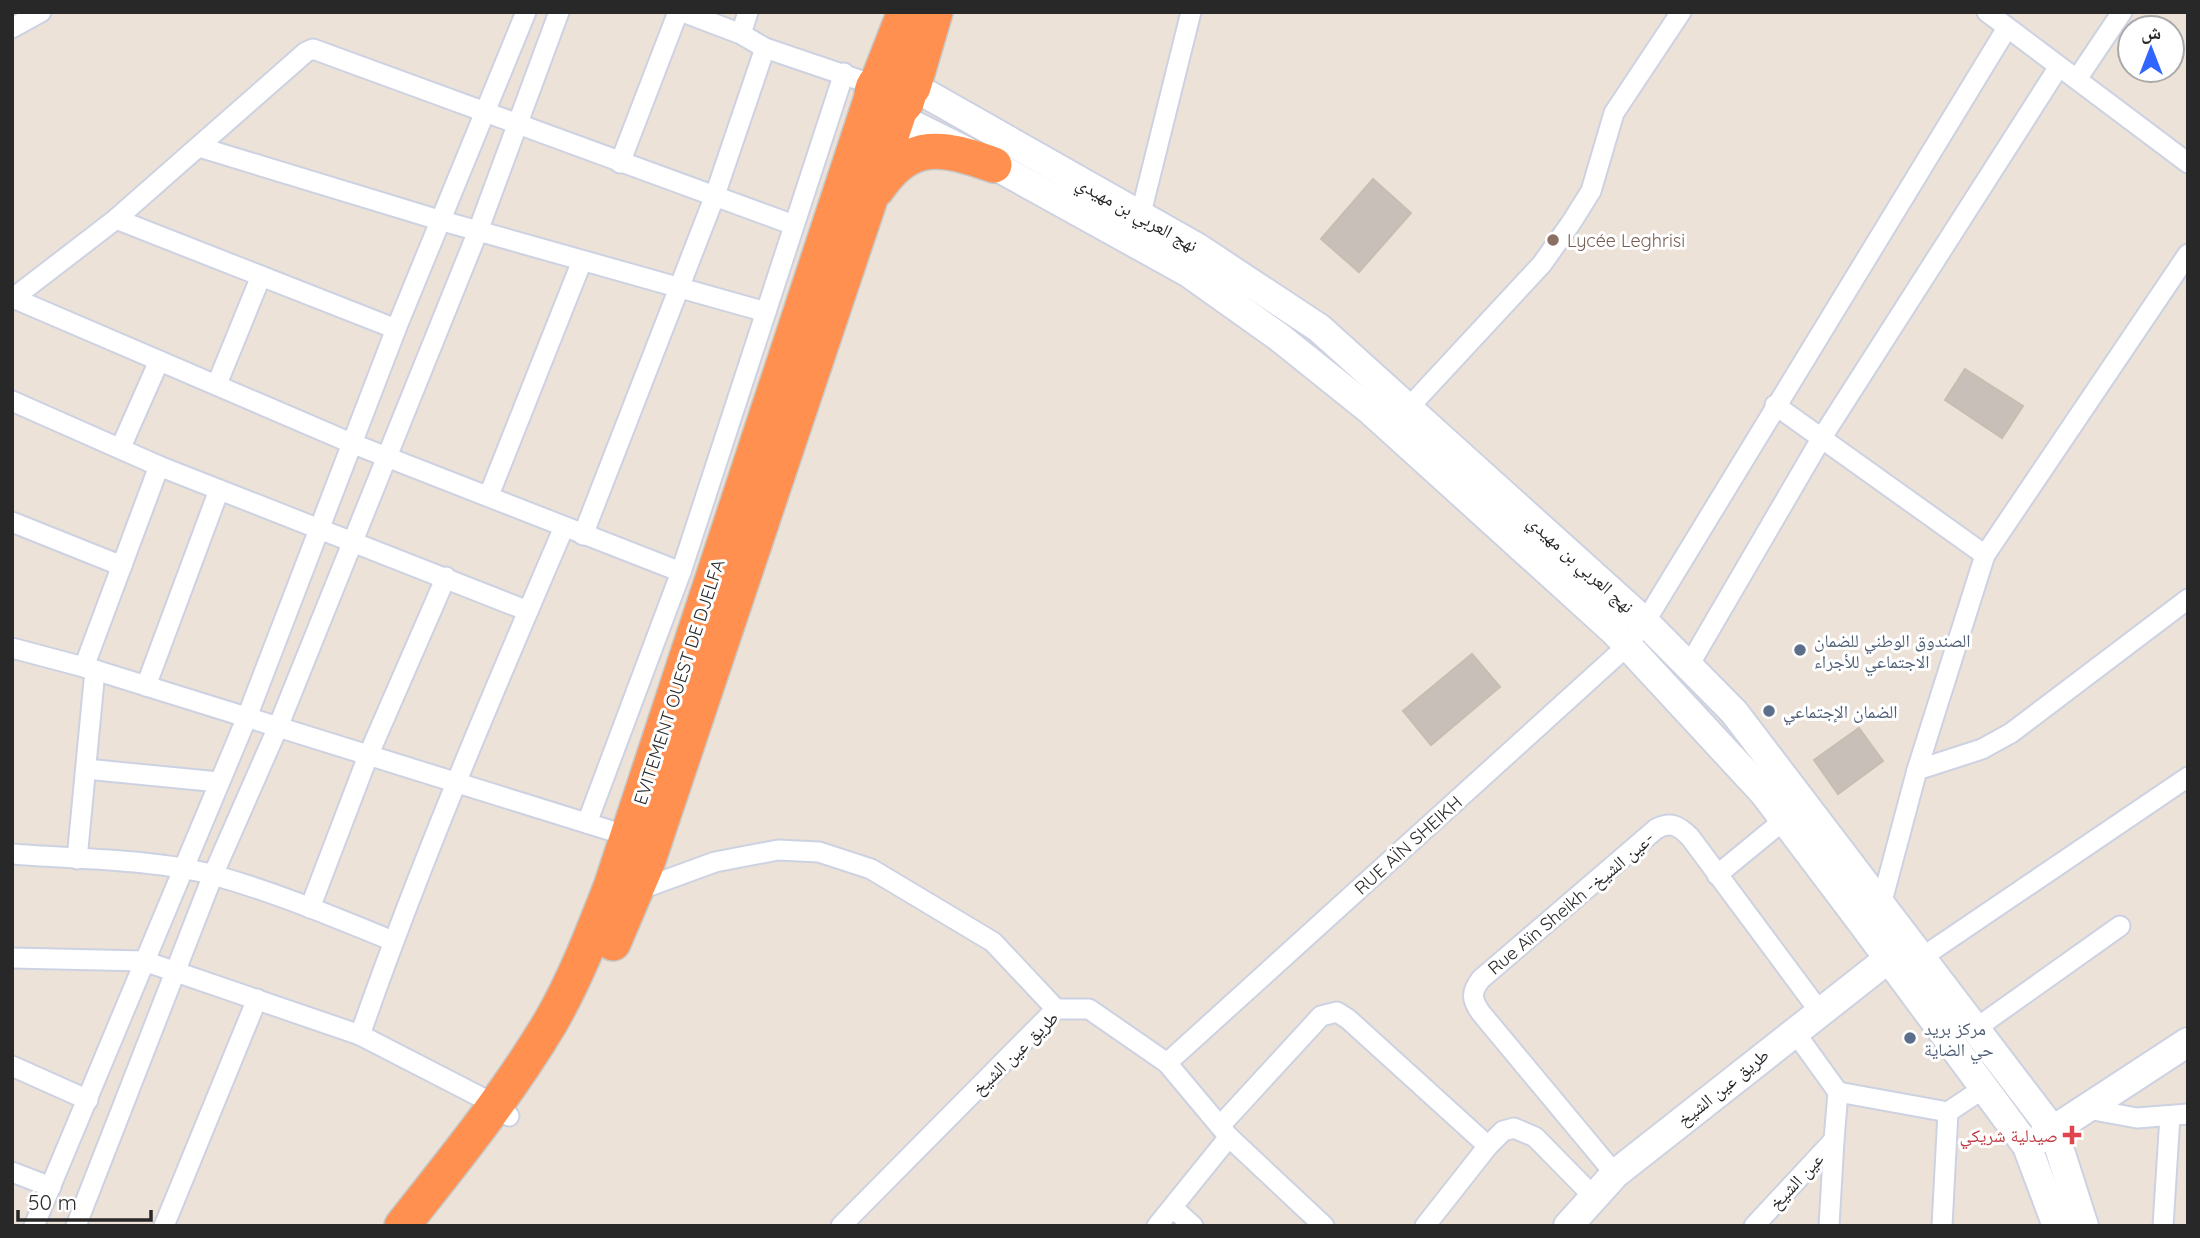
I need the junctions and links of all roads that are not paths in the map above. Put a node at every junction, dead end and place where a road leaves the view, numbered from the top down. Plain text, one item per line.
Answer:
1 (41, 12) edge
2 (526, 12) edge
3 (559, 12) edge
4 (681, 12) edge
5 (748, 12) edge
6 (905, 12) edge
7 (935, 12) edge
8 (1191, 12) edge
9 (1681, 12) edge
10 (1987, 12) edge
11 (2122, 12) edge
12 (12, 28) edge
13 (2007, 28) junction
14 (741, 34) junction
15 (765, 48) junction
16 (2058, 68) junction
17 (2077, 79) junction
18 (887, 93) junction
19 (486, 113) junction
20 (520, 124) junction
21 (199, 147) junction
22 (620, 163) junction
23 (2188, 163) edge
24 (994, 165) junction
25 (714, 198) junction
26 (865, 207) junction
27 (116, 219) junction
28 (439, 220) junction
29 (794, 225) junction
30 (1137, 229) junction
31 (478, 231) junction
32 (2188, 254) edge
33 (582, 261) junction
34 (261, 276) junction
35 (678, 288) junction
36 (13, 299) edge
37 (766, 312) junction
38 (396, 329) junction
39 (159, 361) junction
40 (217, 384) junction
41 (12, 401) edge
42 (1775, 405) junction
43 (1409, 408) junction
44 (1389, 428) junction
45 (1441, 437) junction
46 (1821, 439) junction
47 (351, 443) junction
48 (121, 447) junction
49 (388, 455) junction
50 (1420, 456) junction
51 (159, 466) junction
52 (219, 490) junction
53 (489, 495) junction
54 (12, 522) edge
55 (564, 527) junction
56 (320, 529) junction
57 (583, 535) junction
58 (352, 542) junction
59 (1985, 555) junction
60 (122, 566) junction
61 (681, 572) junction
62 (446, 578) junction
63 (2188, 599) edge
64 (528, 611) junction
65 (1645, 622) junction
66 (1627, 646) junction
67 (12, 648) edge
68 (1688, 667) junction
69 (90, 669) junction
70 (146, 686) junction
71 (247, 717) junction
72 (278, 727) junction
73 (368, 756) junction
74 (86, 769) junction
75 (1917, 771) junction
76 (2188, 777) edge
77 (219, 782) junction
78 (456, 783) junction
79 (1784, 820) junction
80 (587, 823) junction
81 (628, 836) junction
82 (12, 854) edge
83 (77, 859) junction
84 (183, 869) junction
85 (213, 875) junction
86 (1717, 875) junction
87 (623, 890) junction
88 (310, 908) junction
89 (1872, 915) junction
90 (2120, 926) dead end
91 (393, 941) junction
92 (1906, 953) junction
93 (12, 958) edge
94 (144, 961) junction
95 (177, 972) junction
96 (257, 999) junction
97 (1056, 1009) junction
98 (1820, 1012) junction
99 (1976, 1029) junction
100 (1794, 1031) junction
101 (360, 1035) junction
102 (2188, 1042) edge
103 (1167, 1063) junction
104 (12, 1066) edge
105 (1984, 1088) junction
106 (1838, 1093) junction
107 (88, 1100) junction
108 (2088, 1109) junction
109 (502, 1111) junction
110 (1948, 1112) junction
111 (2179, 1115) edge
112 (1225, 1131) junction
113 (2054, 1132) junction
114 (1834, 1140) junction
115 (1488, 1146) junction
116 (2027, 1146) junction
117 (12, 1172) edge
118 (1615, 1174) junction
119 (51, 1187) junction
120 (1173, 1208) junction
121 (1585, 1214) edge
122 (34, 1226) edge
123 (76, 1226) edge
124 (164, 1226) edge
125 (402, 1226) edge
126 (427, 1226) edge
127 (841, 1226) edge
128 (1157, 1226) edge
129 (1193, 1226) edge
130 (1324, 1226) edge
131 (1425, 1226) edge
132 (1754, 1226) edge
133 (1829, 1226) edge
134 (1942, 1226) edge
135 (2057, 1226) edge
136 (2084, 1226) edge
137 (2163, 1226) edge

1 - 12 street
2 - 19 street
3 - 20 street
4 - 14 street
4 - 22 street
5 - 14 street
6 - 18 highway, EVITEMENT OUEST DE DJELFA
7 - 18 highway, EVITEMENT OUEST DE DJELFA
8 - 30 street
9 - 43 street
10 - 13 street
11 - 17 street
13 - 16 street
13 - 42 street, RUE AÏN SHEIKH
14 - 15 street
15 - 18 street
15 - 25 street
16 - 17 street
16 - 46 street
17 - 23 street
18 - 24 main road, نهج العربي بن مهيدي
18 - 26 highway, EVITEMENT OUEST DE DJELFA
18 - 29 street
18 - 30 main road, نهج العربي بن مهيدي
18 - 81 highway, EVITEMENT OUEST DE DJELFA
19 - 20 street
19 - 21 street
19 - 28 street
20 - 22 street
20 - 31 street
21 - 27 street
21 - 28 street
22 - 25 street
24 - 26 highway
24 - 30 main road, نهج العربي بن مهيدي
25 - 29 street
25 - 35 street
26 - 87 highway, EVITEMENT OUEST DE DJELFA
27 - 34 street
27 - 36 street
28 - 31 street
28 - 38 street
29 - 37 street
30 - 43 main road, نهج العربي بن مهيدي
30 - 44 main road, نهج العربي بن مهيدي
31 - 33 street
31 - 49 street
32 - 59 street
33 - 35 street
33 - 53 street
34 - 38 street
34 - 40 street
35 - 37 street
35 - 57 street
36 - 39 street
37 - 61 street
38 - 47 street
39 - 40 street
39 - 48 street
40 - 47 street
41 - 48 street
42 - 46 street
42 - 65 street, RUE AÏN SHEIKH
43 - 44 street
43 - 45 main road, نهج العربي بن مهيدي
44 - 50 main road, نهج العربي بن مهيدي
45 - 50 main road
45 - 65 main road, نهج العربي بن مهيدي
46 - 59 street
46 - 68 street
47 - 49 street
47 - 56 street
48 - 51 street
49 - 53 street
49 - 58 street
50 - 66 main road, نهج العربي بن مهيدي
51 - 52 street
51 - 60 street
52 - 56 street
52 - 70 street
53 - 55 street
54 - 60 street
55 - 57 street
55 - 64 street
56 - 58 street
56 - 71 street
57 - 61 street
58 - 62 street
58 - 72 street
59 - 75 street
60 - 69 street
61 - 80 street
62 - 64 street
62 - 73 street
63 - 75 street
64 - 78 street
65 - 66 street, RUE AÏN SHEIKH
65 - 68 main road, نهج العربي بن مهيدي
66 - 79 main road, نهج العربي بن مهيدي
66 - 103 street, RUE AÏN SHEIKH
67 - 69 street
68 - 89 main road, نهج العربي بن مهيدي
69 - 70 street
69 - 74 street
70 - 71 street
71 - 72 street
71 - 77 street
72 - 73 street
72 - 85 street
73 - 78 street
73 - 88 street
74 - 77 street
74 - 83 street
75 - 89 street
76 - 92 street
77 - 84 street
78 - 80 street
78 - 91 street
79 - 86 street
79 - 89 main road, نهج العربي بن مهيدي
80 - 81 street
81 - 87 highway, EVITEMENT OUEST DE DJELFA
82 - 83 street
83 - 84 street
84 - 85 street
84 - 94 street
85 - 88 street
85 - 95 street
86 - 98 street, Rue Aïn Sheikh -عين الشيخ-
86 - 118 street, Rue Aïn Sheikh -عين الشيخ-
87 - 97 street
87 - 109 highway, EVITEMENT OUEST DE DJELFA
88 - 91 street
89 - 92 main road, نهج العربي بن مهيدي
90 - 99 street
91 - 101 street
92 - 98 main road, طريق عين الشيخ
92 - 99 main road, نهج العربي بن مهيدي
92 - 105 main road, نهج العربي بن مهيدي
93 - 94 street
94 - 95 street
94 - 107 street
95 - 96 street
95 - 123 street
96 - 101 street
96 - 124 street
97 - 103 street, طريق عين الشيخ
97 - 127 street, طريق عين الشيخ
98 - 100 main road, طريق عين الشيخ
99 - 113 main road, نهج العربي بن مهيدي
100 - 106 street
100 - 118 main road, طريق عين الشيخ
101 - 109 street
102 - 108 main road
103 - 112 street, طريق عين الشيخ
104 - 107 street
105 - 110 street
105 - 116 main road, نهج العربي بن مهيدي
106 - 110 street
106 - 114 street, عين الشيخ
107 - 119 street
108 - 111 street
108 - 113 main road
109 - 125 highway, EVITEMENT OUEST DE DJELFA
109 - 126 highway, EVITEMENT OUEST DE DJELFA
110 - 134 street
111 - 137 street
112 - 115 street
112 - 120 street
112 - 130 street, طريق عين الشيخ
113 - 116 main road
113 - 136 main road, نهج العربي بن مهيدي
114 - 132 street, عين الشيخ
114 - 133 street
115 - 121 street
115 - 131 street
116 - 135 main road, نهج العربي بن مهيدي
117 - 119 street
118 - 121 main road, طريق عين الشيخ
119 - 122 street
120 - 128 street
120 - 129 street

